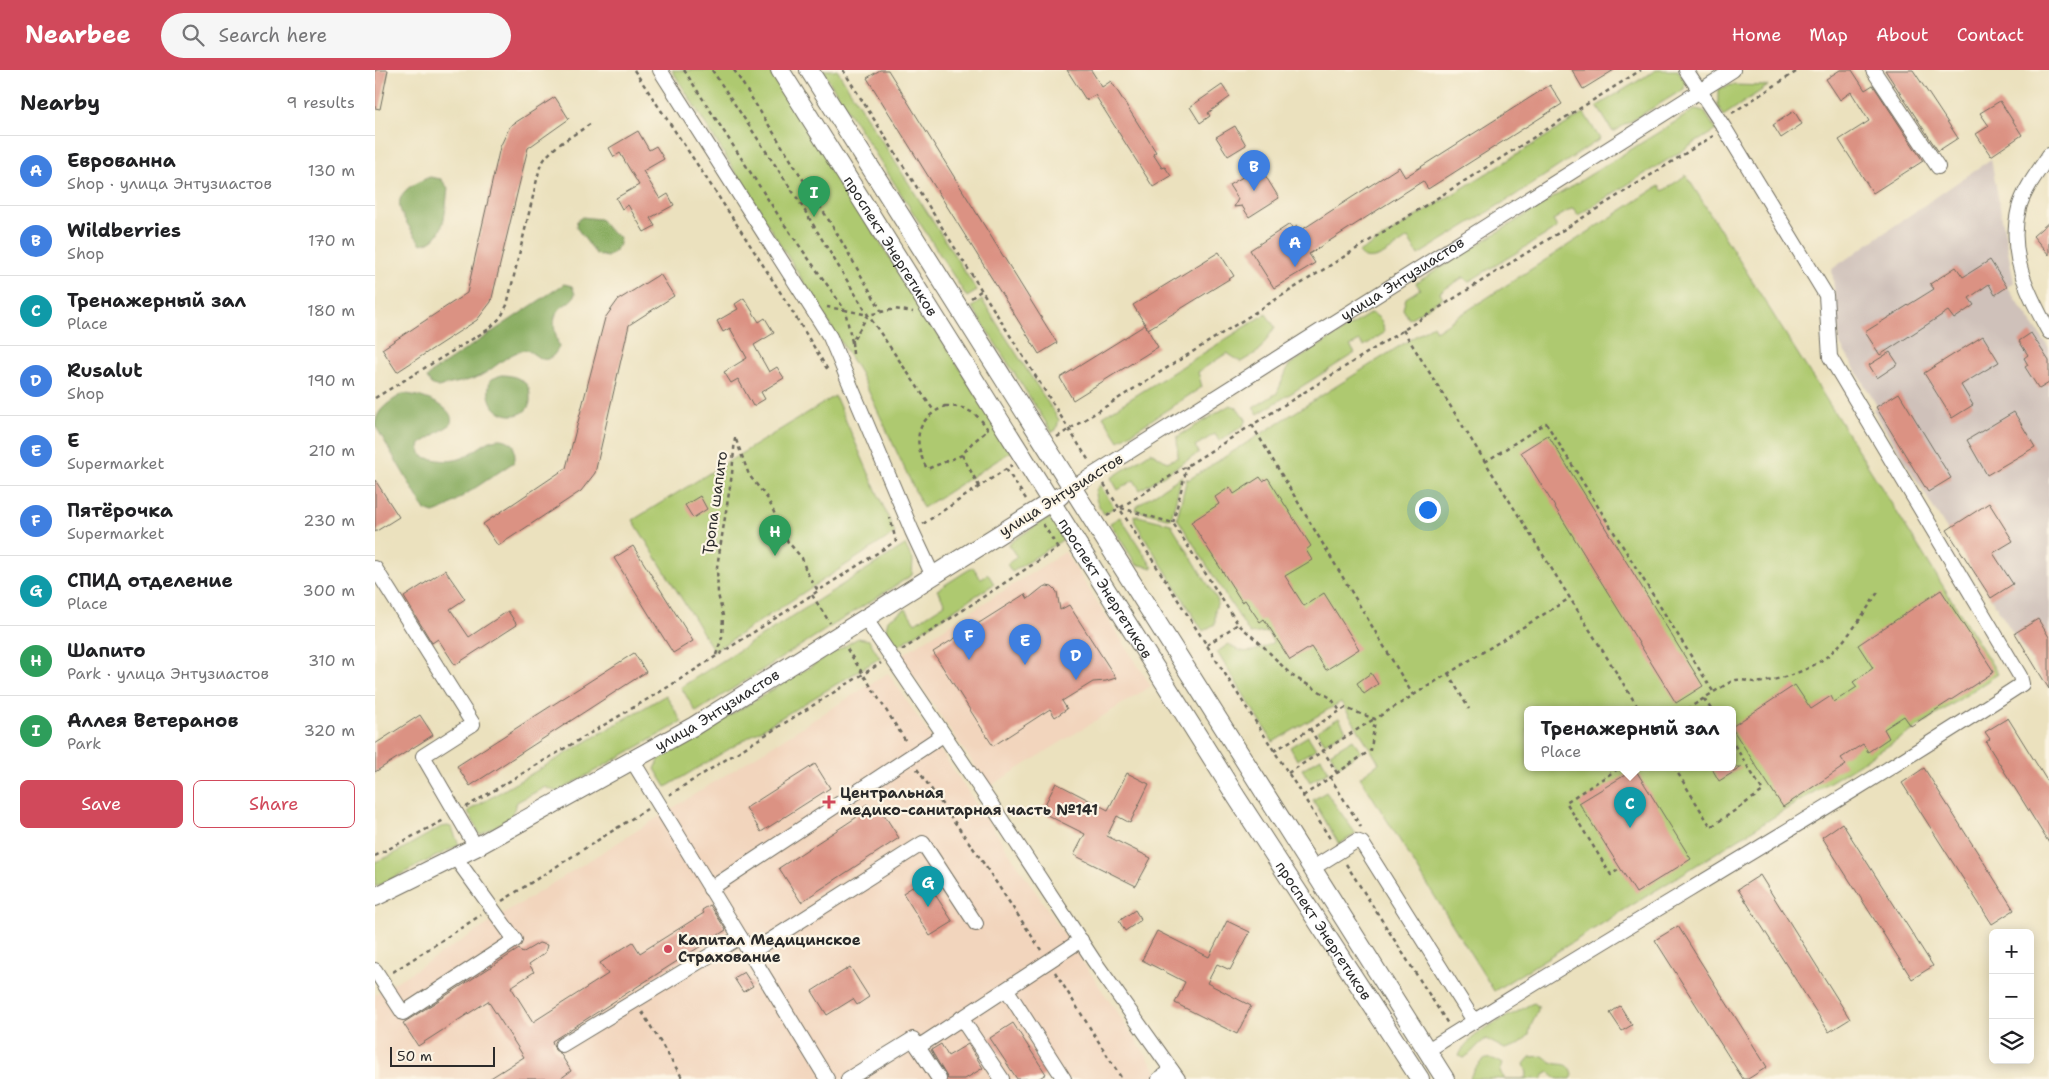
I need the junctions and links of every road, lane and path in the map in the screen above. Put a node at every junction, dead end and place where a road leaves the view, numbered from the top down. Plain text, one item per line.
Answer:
1 (634, 70) edge
2 (660, 70) edge
3 (684, 70) edge
4 (712, 70) edge
5 (734, 70) edge
6 (780, 70) edge
7 (809, 70) edge
8 (843, 70) edge
9 (1641, 70) edge
10 (1687, 70) edge
11 (1733, 70) edge
12 (1799, 70) edge
13 (1873, 70) edge
14 (1701, 91) junction
15 (589, 124) dead end
16 (1722, 125) junction
17 (2049, 155) edge
18 (1938, 167) dead end
19 (982, 290) junction
20 (809, 304) junction
21 (959, 308) junction
22 (845, 310) junction
23 (882, 312) junction
24 (868, 315) junction
25 (938, 322) junction
26 (1403, 330) junction
27 (2049, 332) edge
28 (852, 342) junction
29 (854, 359) dead end
30 (831, 376) dead end
31 (375, 398) edge
32 (934, 411) junction
33 (1252, 425) junction
34 (1070, 429) junction
35 (1045, 444) junction
36 (962, 455) junction
37 (1024, 458) junction
38 (1485, 462) junction
39 (1187, 466) junction
40 (1097, 472) junction
41 (979, 486) junction
42 (1072, 488) junction
43 (1051, 501) junction
44 (1119, 508) junction
45 (889, 512) dead end
46 (1173, 523) junction
47 (1095, 524) junction
48 (912, 531) junction
49 (1074, 538) junction
50 (896, 541) junction
51 (375, 568) edge
52 (933, 576) junction
53 (818, 591) junction
54 (1878, 592) dead end
55 (812, 595) junction
56 (1570, 598) junction
57 (865, 618) junction
58 (1238, 624) junction
59 (838, 635) junction
60 (1207, 645) junction
61 (715, 657) junction
62 (891, 657) junction
63 (1448, 673) junction
64 (863, 674) junction
65 (1714, 693) junction
66 (1413, 695) junction
67 (1704, 699) junction
68 (1637, 706) edge
69 (1692, 706) edge
70 (1709, 706) edge
71 (1469, 709) dead end
72 (1340, 711) junction
73 (1375, 719) junction
74 (1310, 729) junction
75 (943, 735) junction
76 (1736, 748) edge
77 (1274, 750) junction
78 (1323, 751) junction
79 (911, 756) junction
80 (632, 760) junction
81 (1615, 771) edge
82 (1676, 771) edge
83 (1288, 772) junction
84 (1337, 773) junction
85 (1330, 777) junction
86 (1257, 782) junction
87 (1303, 796) junction
88 (1237, 798) junction
89 (657, 803) junction
90 (456, 813) junction
91 (1362, 843) junction
92 (476, 847) junction
93 (1338, 851) junction
94 (375, 856) edge
95 (455, 857) junction
96 (1313, 868) junction
97 (1618, 870) dead end
98 (1291, 880) junction
99 (710, 889) junction
100 (375, 897) edge
101 (491, 908) junction
102 (975, 924) dead end
103 (1354, 933) junction
104 (740, 938) junction
105 (1081, 940) junction
106 (1334, 946) junction
107 (750, 953) junction
108 (1049, 962) junction
109 (378, 975) edge
110 (1007, 990) junction
111 (635, 1001) junction
112 (961, 1018) junction
113 (1474, 1021) junction
114 (1454, 1034) junction
115 (562, 1045) dead end
116 (918, 1047) junction
117 (1428, 1050) junction
118 (1175, 1075) edge
119 (683, 1079) edge
120 (827, 1079) edge
121 (848, 1079) edge
122 (939, 1079) edge
123 (1002, 1079) edge
124 (1064, 1079) edge
125 (1122, 1079) edge
126 (1159, 1079) edge
127 (1420, 1079) edge
128 (1445, 1079) edge

1 - 30 path
2 - 20 street
3 - 22 path
4 - 24 path
5 - 23 path
6 - 25 main road, проспект Энергетиков
7 - 21 main road, проспект Энергетиков
8 - 19 path
9 - 34 path
10 - 14 street
11 - 14 street, улица Энтузиастов
12 - 16 path
13 - 18 street
14 - 16 street
14 - 40 street, улица Энтузиастов
15 - 31 path
16 - 26 path
16 - 113 street
17 - 27 street
19 - 21 path
19 - 34 path
20 - 22 path
20 - 48 street
21 - 35 main road, проспект Энергетиков
22 - 24 path
22 - 28 path
23 - 24 path
23 - 25 path
24 - 28 path
24 - 32 path
25 - 37 main road, проспект Энергетиков
26 - 33 path
26 - 38 path
28 - 29 path
32 - 36 path
32 - 36 path
33 - 39 path
33 - 66 path
34 - 35 path
34 - 40 path
35 - 42 main road, проспект Энергетиков
36 - 41 path
37 - 41 path
37 - 43 main road, проспект Энергетиков
38 - 56 path
38 - 65 path
39 - 44 path
39 - 46 path
40 - 42 street, улица Энтузиастов
40 - 44 path
41 - 48 path
42 - 43 main road, улица Энтузиастов
42 - 47 main road, проспект Энергетиков
43 - 49 main road, проспект Энергетиков
43 - 52 main road, улица Энтузиастов
44 - 46 path
44 - 47 path
44 - 60 path
45 - 50 path
46 - 58 path
47 - 86 main road, проспект Энергетиков
48 - 50 path
48 - 52 street
49 - 62 path
49 - 88 main road, проспект Энергетиков
50 - 53 path
51 - 90 street
52 - 57 main road, улица Энтузиастов
53 - 55 path
53 - 61 path, Тропа шапито
54 - 65 path
55 - 59 path
55 - 61 path
56 - 63 path
56 - 68 path
57 - 59 main road, улица Энтузиастов
57 - 62 street
58 - 60 path
58 - 72 path
59 - 64 path
59 - 80 main road, улица Энтузиастов
60 - 77 path
61 - 90 path
62 - 64 path
62 - 75 street
63 - 66 path
63 - 71 path
64 - 79 path
64 - 89 path
65 - 67 path
66 - 73 path
67 - 69 path
67 - 70 path
72 - 73 path
72 - 74 path
73 - 78 path
73 - 84 path
74 - 77 path
74 - 78 path
75 - 79 street
75 - 105 street
76 - 82 path
77 - 83 path
78 - 83 path
78 - 84 path
79 - 99 street
79 - 108 path
80 - 89 street
80 - 92 main road, улица Энтузиастов
81 - 97 path
83 - 87 path
84 - 85 path
85 - 87 path
85 - 91 path
86 - 88 main road
86 - 96 main road, проспект Энергетиков
87 - 93 path
88 - 98 main road, проспект Энергетиков
89 - 99 street
89 - 101 path
90 - 92 street
90 - 94 path
91 - 93 street
91 - 113 street
92 - 95 main road, улица Энтузиастов
93 - 96 street
93 - 114 path
95 - 100 main road, улица Энтузиастов
95 - 101 street
96 - 98 main road
96 - 103 main road, проспект Энергетиков
98 - 106 main road, проспект Энергетиков
99 - 104 street
101 - 109 path
101 - 109 street
102 - 107 street
103 - 106 main road
103 - 117 main road, проспект Энергетиков
104 - 107 street
104 - 111 street
105 - 108 street
105 - 118 street
106 - 127 main road, проспект Энергетиков
107 - 120 street
108 - 110 street
108 - 125 path
110 - 112 street
110 - 124 street
111 - 115 street
111 - 119 path
112 - 116 street
112 - 123 street
113 - 114 street
114 - 117 street
116 - 121 street
116 - 122 street
117 - 128 main road, проспект Энергетиков
118 - 126 street

